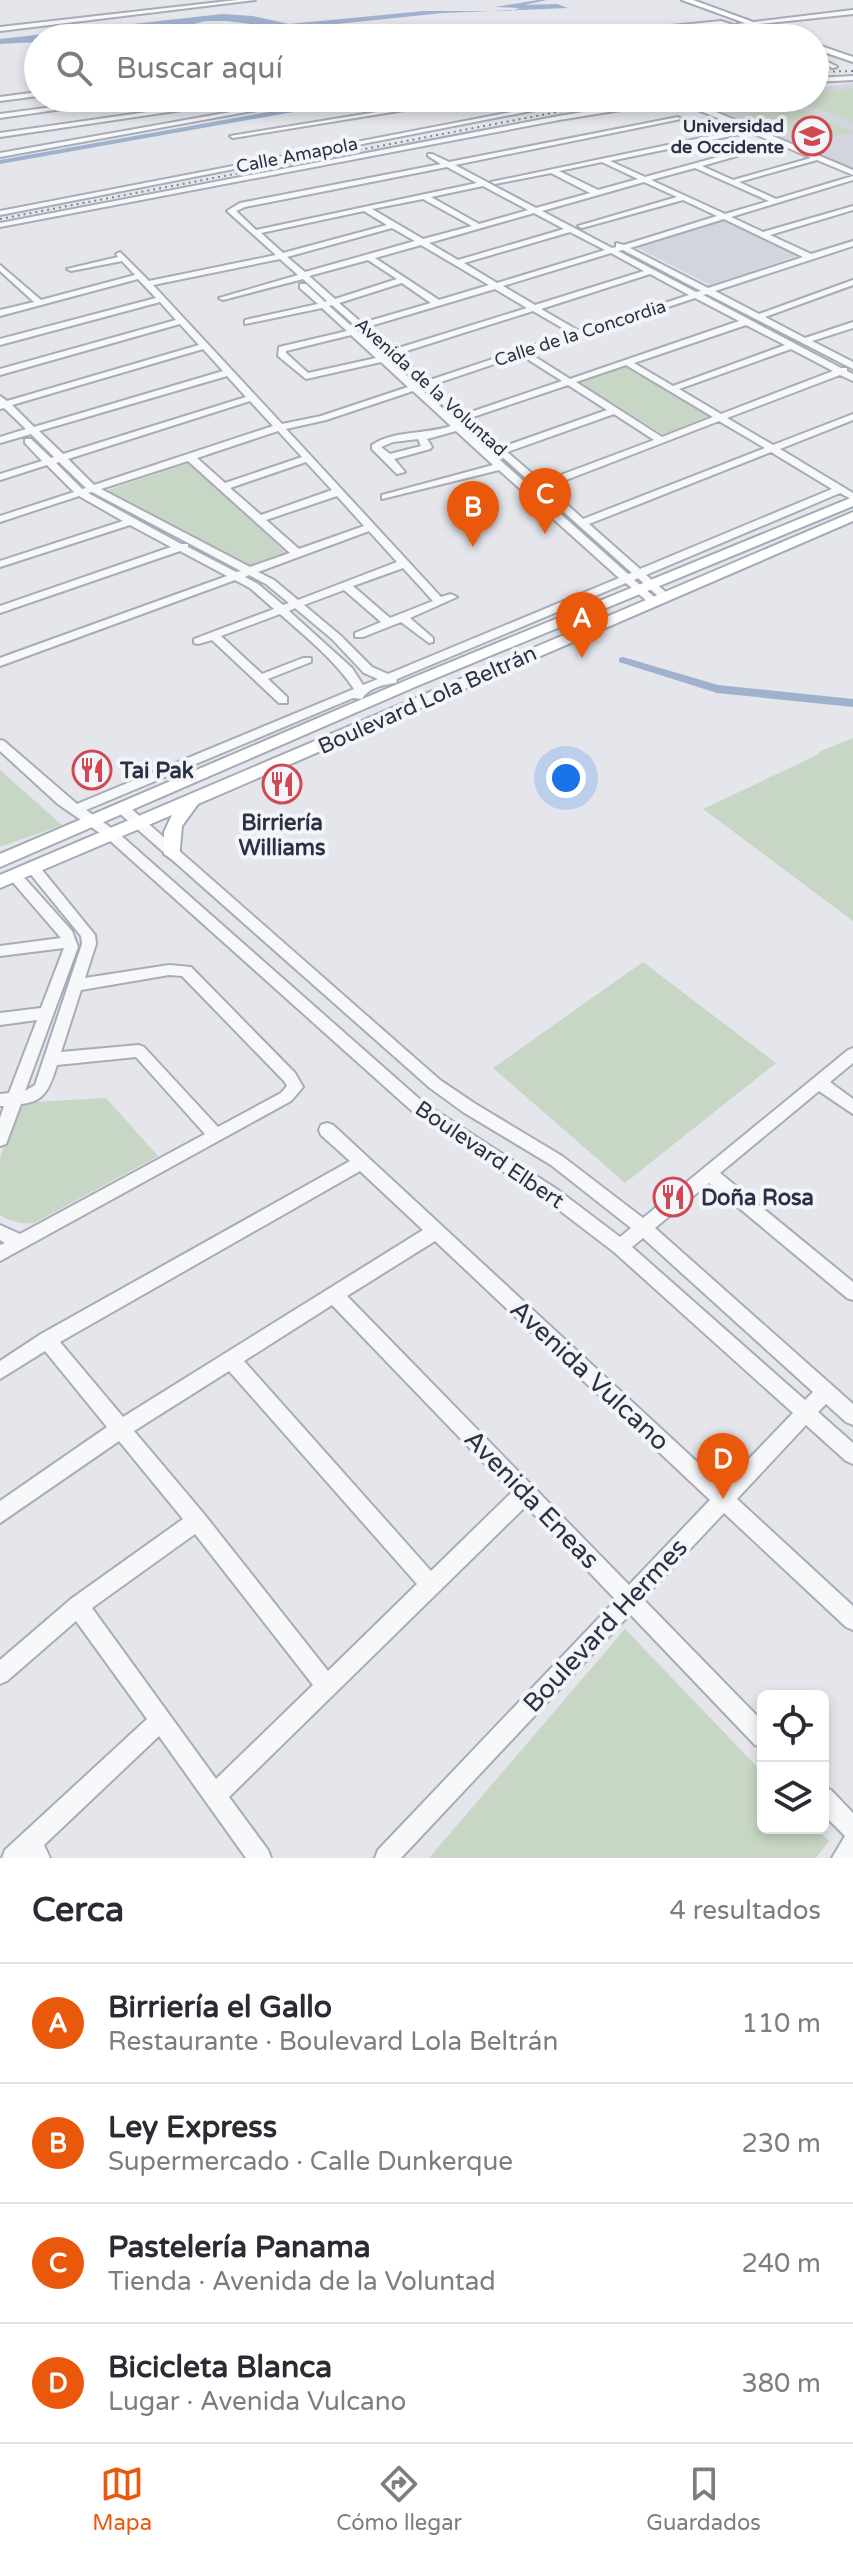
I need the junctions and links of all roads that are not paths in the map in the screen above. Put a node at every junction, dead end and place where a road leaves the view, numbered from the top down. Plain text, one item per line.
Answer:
1 (252, 0) edge
2 (674, 0) edge
3 (686, 0) edge
4 (710, 11) junction
5 (853, 13) edge
6 (727, 19) junction
7 (788, 19) junction
8 (43, 24) edge
9 (681, 24) edge
10 (740, 24) edge
11 (747, 24) junction
12 (780, 24) edge
13 (24, 26) edge
14 (0, 29) edge
15 (829, 56) edge
16 (853, 63) edge
17 (853, 78) edge
18 (829, 79) edge
19 (24, 96) edge
20 (0, 99) edge
21 (24, 112) edge
22 (93, 112) edge
23 (155, 112) edge
24 (240, 112) edge
25 (399, 112) edge
26 (521, 112) edge
27 (595, 112) edge
28 (710, 112) edge
29 (394, 113) junction
30 (0, 116) edge
31 (126, 117) junction
32 (678, 119) dead end
33 (100, 121) junction
34 (138, 130) junction
35 (750, 130) junction
36 (418, 132) junction
37 (0, 135) edge
38 (233, 136) dead end
39 (779, 142) junction
40 (441, 152) dead end
41 (0, 155) edge
42 (430, 155) dead end
43 (817, 158) junction
44 (602, 160) junction
45 (460, 163) junction
46 (694, 165) junction
47 (447, 166) junction
48 (551, 170) junction
49 (853, 175) edge
50 (644, 179) junction
51 (495, 182) junction
52 (732, 182) junction
53 (481, 184) junction
54 (597, 193) junction
55 (424, 196) junction
56 (683, 198) junction
57 (775, 201) junction
58 (545, 207) junction
59 (853, 208) edge
60 (366, 209) junction
61 (532, 211) junction
62 (0, 213) edge
63 (724, 217) junction
64 (0, 225) edge
65 (394, 225) junction
66 (478, 226) junction
67 (582, 226) junction
68 (569, 230) junction
69 (256, 232) junction
70 (762, 235) junction
71 (422, 242) junction
72 (853, 243) edge
73 (623, 247) junction
74 (609, 251) junction
75 (278, 257) junction
76 (369, 257) junction
77 (810, 257) junction
78 (457, 263) junction
79 (0, 267) edge
80 (650, 272) junction
81 (300, 277) junction
82 (144, 280) junction
83 (403, 280) junction
84 (853, 282) edge
85 (495, 285) junction
86 (94, 289) junction
87 (709, 292) junction
88 (696, 296) junction
89 (161, 299) junction
90 (40, 303) junction
91 (329, 303) junction
92 (437, 303) junction
93 (233, 308) dead end
94 (534, 308) junction
95 (0, 313) edge
96 (758, 317) junction
97 (182, 321) junction
98 (746, 322) junction
99 (853, 325) edge
100 (362, 326) junction
101 (257, 331) dead end
102 (352, 332) junction
103 (578, 334) junction
104 (805, 341) junction
105 (0, 342) edge
106 (204, 346) junction
107 (791, 346) junction
108 (522, 352) junction
109 (387, 356) junction
110 (627, 362) junction
111 (853, 366) edge
112 (0, 372) edge
113 (230, 372) junction
114 (841, 372) junction
115 (853, 378) edge
116 (569, 382) junction
117 (420, 386) junction
118 (672, 389) junction
119 (251, 398) junction
120 (1, 405) edge
121 (614, 411) junction
122 (853, 417) edge
123 (721, 418) junction
124 (462, 425) junction
125 (278, 428) junction
126 (26, 432) junction
127 (0, 440) edge
128 (424, 440) junction
129 (662, 441) junction
130 (772, 448) junction
131 (502, 450) junction
132 (489, 454) junction
133 (189, 456) junction
134 (388, 458) junction
135 (306, 459) junction
136 (54, 460) junction
137 (502, 466) junction
138 (400, 472) dead end
139 (0, 477) edge
140 (542, 486) junction
141 (223, 487) junction
142 (93, 489) junction
143 (337, 492) junction
144 (81, 493) junction
145 (850, 495) edge
146 (386, 497) dead end
147 (853, 516) edge
148 (144, 517) junction
149 (0, 519) edge
150 (259, 519) junction
151 (130, 522) junction
152 (582, 523) junction
153 (371, 527) junction
154 (195, 541) junction
155 (182, 547) junction
156 (297, 553) junction
157 (405, 563) junction
158 (0, 564) edge
159 (252, 570) junction
160 (238, 575) junction
161 (638, 582) junction
162 (346, 586) junction
163 (659, 599) junction
164 (297, 604) junction
165 (0, 610) edge
166 (282, 610) junction
167 (402, 617) junction
168 (389, 623) junction
169 (213, 635) junction
170 (359, 635) dead end
171 (429, 640) dead end
172 (198, 641) dead end
173 (354, 655) junction
174 (307, 660) dead end
175 (0, 662) edge
176 (340, 663) junction
177 (261, 678) junction
178 (387, 679) junction
179 (412, 683) junction
180 (361, 690) junction
181 (283, 700) dead end
182 (355, 707) junction
183 (0, 744) edge
184 (192, 800) junction
185 (122, 808) junction
186 (75, 810) junction
187 (91, 822) junction
188 (140, 823) junction
189 (112, 835) junction
190 (173, 854) junction
191 (0, 861) edge
192 (33, 868) junction
193 (7, 879) edge
194 (70, 942) junction
195 (0, 951) edge
196 (77, 985) junction
197 (325, 985) junction
198 (301, 1001) junction
199 (48, 1013) junction
200 (0, 1019) edge
201 (853, 1054) edge
202 (52, 1059) junction
203 (819, 1082) junction
204 (8, 1099) edge
205 (853, 1108) edge
206 (327, 1130) dead end
207 (215, 1134) junction
208 (0, 1139) edge
209 (362, 1162) junction
210 (708, 1173) junction
211 (642, 1228) junction
212 (436, 1231) junction
213 (0, 1232) edge
214 (21, 1243) junction
215 (620, 1247) junction
216 (0, 1254) edge
217 (853, 1292) edge
218 (335, 1296) junction
219 (47, 1340) junction
220 (231, 1360) junction
221 (0, 1371) edge
222 (825, 1392) junction
223 (803, 1414) junction
224 (853, 1416) edge
225 (120, 1429) junction
226 (853, 1455) edge
227 (526, 1492) junction
228 (723, 1499) junction
229 (0, 1513) edge
230 (197, 1521) junction
231 (431, 1585) junction
232 (629, 1599) junction
233 (78, 1606) junction
234 (853, 1620) edge
235 (0, 1674) edge
236 (327, 1686) junction
237 (161, 1720) junction
238 (757, 1731) edge
239 (215, 1796) junction
240 (829, 1804) edge
241 (853, 1829) edge
242 (853, 1844) edge
243 (27, 1853) edge
244 (260, 1858) edge
245 (386, 1858) edge
246 (843, 1858) edge

1 - 8 street
2 - 4 main road
3 - 4 main road
4 - 6 main road
4 - 11 main road
5 - 7 street
6 - 7 main road
6 - 9 street
6 - 10 street
6 - 11 main road
7 - 11 street
7 - 12 main road
13 - 14 street
15 - 16 main road
17 - 18 street
19 - 20 street
21 - 30 street
22 - 33 street
23 - 31 street
24 - 34 street
25 - 29 street
26 - 36 street, Calle Amapola
27 - 64 street
28 - 35 street
29 - 36 street
29 - 38 street
31 - 33 street
31 - 34 street
32 - 45 street
33 - 37 street
34 - 41 street
35 - 39 street
35 - 44 street
36 - 62 street, Calle Amapola
39 - 43 street
39 - 46 street
40 - 45 street
42 - 47 street
43 - 49 street
43 - 52 street
44 - 48 street
44 - 50 street
45 - 47 street
45 - 51 street
46 - 50 street
46 - 52 street
47 - 53 street
47 - 69 street, Avenida de la Voluntad
48 - 51 street
48 - 54 street
49 - 57 street
50 - 54 street
50 - 56 street
51 - 58 street
52 - 57 street
53 - 55 street
53 - 61 street
54 - 58 street
55 - 60 street
55 - 66 street
56 - 63 street
56 - 67 street
57 - 63 street
58 - 61 street
58 - 67 street
59 - 70 street
60 - 65 street
60 - 69 street
61 - 66 street
61 - 68 street
63 - 70 street
63 - 73 street
65 - 71 street
65 - 75 street
66 - 71 street
67 - 73 street
68 - 74 street
68 - 78 street
69 - 75 street, Avenida de la Voluntad
70 - 77 street
71 - 76 street
71 - 78 street
72 - 77 street, Calle de la Concordia
73 - 74 street
73 - 87 street
74 - 80 street
74 - 85 street
75 - 81 street, Avenida de la Voluntad
75 - 82 street
76 - 81 street
76 - 83 street
77 - 87 street, Calle de la Concordia
78 - 85 street
79 - 90 street
80 - 88 street
80 - 94 street
81 - 91 street, Avenida de la Voluntad
81 - 93 street
82 - 86 street
82 - 86 street
82 - 89 street
83 - 91 street
83 - 92 street
84 - 96 street
85 - 92 street
85 - 94 street
86 - 90 street
87 - 88 street, Calle de la Concordia
87 - 96 street
88 - 98 street
88 - 103 street, Calle de la Concordia
89 - 97 street
89 - 105 street
90 - 95 street
91 - 100 street, Avenida de la Voluntad
91 - 101 street
91 - 102 street, Avenida de la Voluntad
92 - 100 street
94 - 103 street
94 - 109 street
96 - 104 street
97 - 106 street
97 - 112 street
98 - 107 street
98 - 110 street
99 - 104 street
100 - 109 street, Avenida de la Voluntad
102 - 109 street, Avenida de la Voluntad
102 - 109 street
103 - 108 street, Calle de la Concordia
104 - 111 street
106 - 113 street
106 - 120 street
107 - 114 street
107 - 118 street
108 - 116 street
108 - 117 street, Calle de la Concordia
109 - 117 street, Avenida de la Voluntad
110 - 116 street
110 - 118 street
111 - 114 street
113 - 119 street
113 - 126 street
114 - 115 street
114 - 123 street
116 - 121 street
116 - 124 street
117 - 124 street, Avenida de la Voluntad
117 - 125 street, Calle de la Concordia
118 - 123 street
119 - 125 street
119 - 136 street
120 - 126 street
121 - 129 street
121 - 131 street
122 - 130 street
123 - 129 street
123 - 130 street
124 - 128 street
124 - 131 street, Avenida de la Voluntad
124 - 132 street, Avenida de la Voluntad
125 - 133 street, Calle de la Concordia
125 - 135 street
126 - 127 street
126 - 136 street
128 - 134 street
128 - 134 street
129 - 140 street
130 - 145 street
130 - 152 street
131 - 132 street
131 - 140 street, Avenida de la Voluntad
132 - 137 street, Avenida de la Voluntad
133 - 141 street
133 - 142 street, Calle de la Concordia
134 - 138 street
135 - 141 street
135 - 143 street
136 - 139 street
136 - 142 street
136 - 144 street
137 - 146 street
137 - 161 street, Avenida de la Voluntad
140 - 152 street, Avenida de la Voluntad
141 - 150 street
142 - 144 street, Calle de la Concordia
142 - 148 street
143 - 150 street
143 - 153 street
144 - 149 street, Calle de la Concordia
144 - 151 street
145 - 161 main road, Boulevard Lola Beltrán
147 - 163 main road, Boulevard Lola Beltrán
148 - 151 street
148 - 154 street
150 - 156 street
151 - 155 street
151 - 158 street
152 - 161 street, Avenida de la Voluntad
153 - 156 street
153 - 157 street
154 - 155 street
154 - 159 street
155 - 160 street
155 - 165 street
156 - 159 street
157 - 162 street
157 - 167 street
159 - 160 street
159 - 164 street
160 - 166 street
160 - 175 street
161 - 163 street, Avenida de la Voluntad
161 - 178 street
161 - 179 main road, Boulevard Lola Beltrán
162 - 164 street
162 - 168 street
163 - 184 main road, Boulevard Lola Beltrán
164 - 166 street
164 - 173 street
166 - 169 street
166 - 176 street
167 - 168 street
167 - 171 street
168 - 170 street
169 - 172 street
169 - 177 street
173 - 176 street
173 - 178 street
174 - 177 street
176 - 180 street
177 - 181 street
178 - 179 street
178 - 180 street
179 - 182 main road, Boulevard Lola Beltrán
180 - 182 street
180 - 186 street
182 - 185 main road, Boulevard Lola Beltrán
183 - 186 street, Boulevard Elbert
184 - 188 main road, Boulevard Lola Beltrán
184 - 190 main road
185 - 187 main road, Boulevard Lola Beltrán
185 - 188 street, Boulevard Elbert
186 - 187 street, Boulevard Elbert
187 - 189 street, Boulevard Elbert
187 - 191 main road, Boulevard Lola Beltrán
188 - 189 main road, Boulevard Lola Beltrán
188 - 190 street, Boulevard Elbert
189 - 192 main road, Boulevard Lola Beltrán
189 - 198 street, Boulevard Elbert
190 - 197 street, Boulevard Elbert
192 - 193 main road, Boulevard Lola Beltrán
192 - 196 street
193 - 194 street
194 - 195 street
194 - 199 street
196 - 202 street
196 - 207 street
197 - 198 street
197 - 211 street, Boulevard Elbert
198 - 215 street, Boulevard Elbert
199 - 200 street
199 - 204 street
201 - 203 street
202 - 204 street
202 - 207 street
203 - 205 street
203 - 210 street
204 - 208 street
206 - 209 street, Avenida Vulcano
207 - 214 street
209 - 212 street, Avenida Vulcano
209 - 219 street
210 - 211 street
210 - 217 street
211 - 215 street
211 - 222 street, Boulevard Elbert
212 - 218 street
212 - 228 street, Avenida Vulcano
213 - 214 street
214 - 216 street
215 - 223 street, Boulevard Elbert
218 - 220 street
218 - 227 street, Avenida Eneas
219 - 221 street
219 - 225 street
220 - 225 street
220 - 231 street
222 - 223 street, Boulevard Hermes
222 - 224 street, Boulevard Elbert
223 - 226 street, Boulevard Elbert
223 - 228 street, Boulevard Hermes
225 - 229 street
225 - 230 street
227 - 231 street
227 - 232 street, Avenida Eneas
228 - 232 street, Boulevard Hermes
228 - 234 street, Avenida Vulcano
230 - 233 street
230 - 236 street
231 - 236 street
232 - 238 street, Avenida Eneas
232 - 245 street, Boulevard Hermes
233 - 235 street
233 - 237 street
236 - 239 street
237 - 239 street
237 - 243 street
239 - 244 street
240 - 241 street
242 - 246 street

